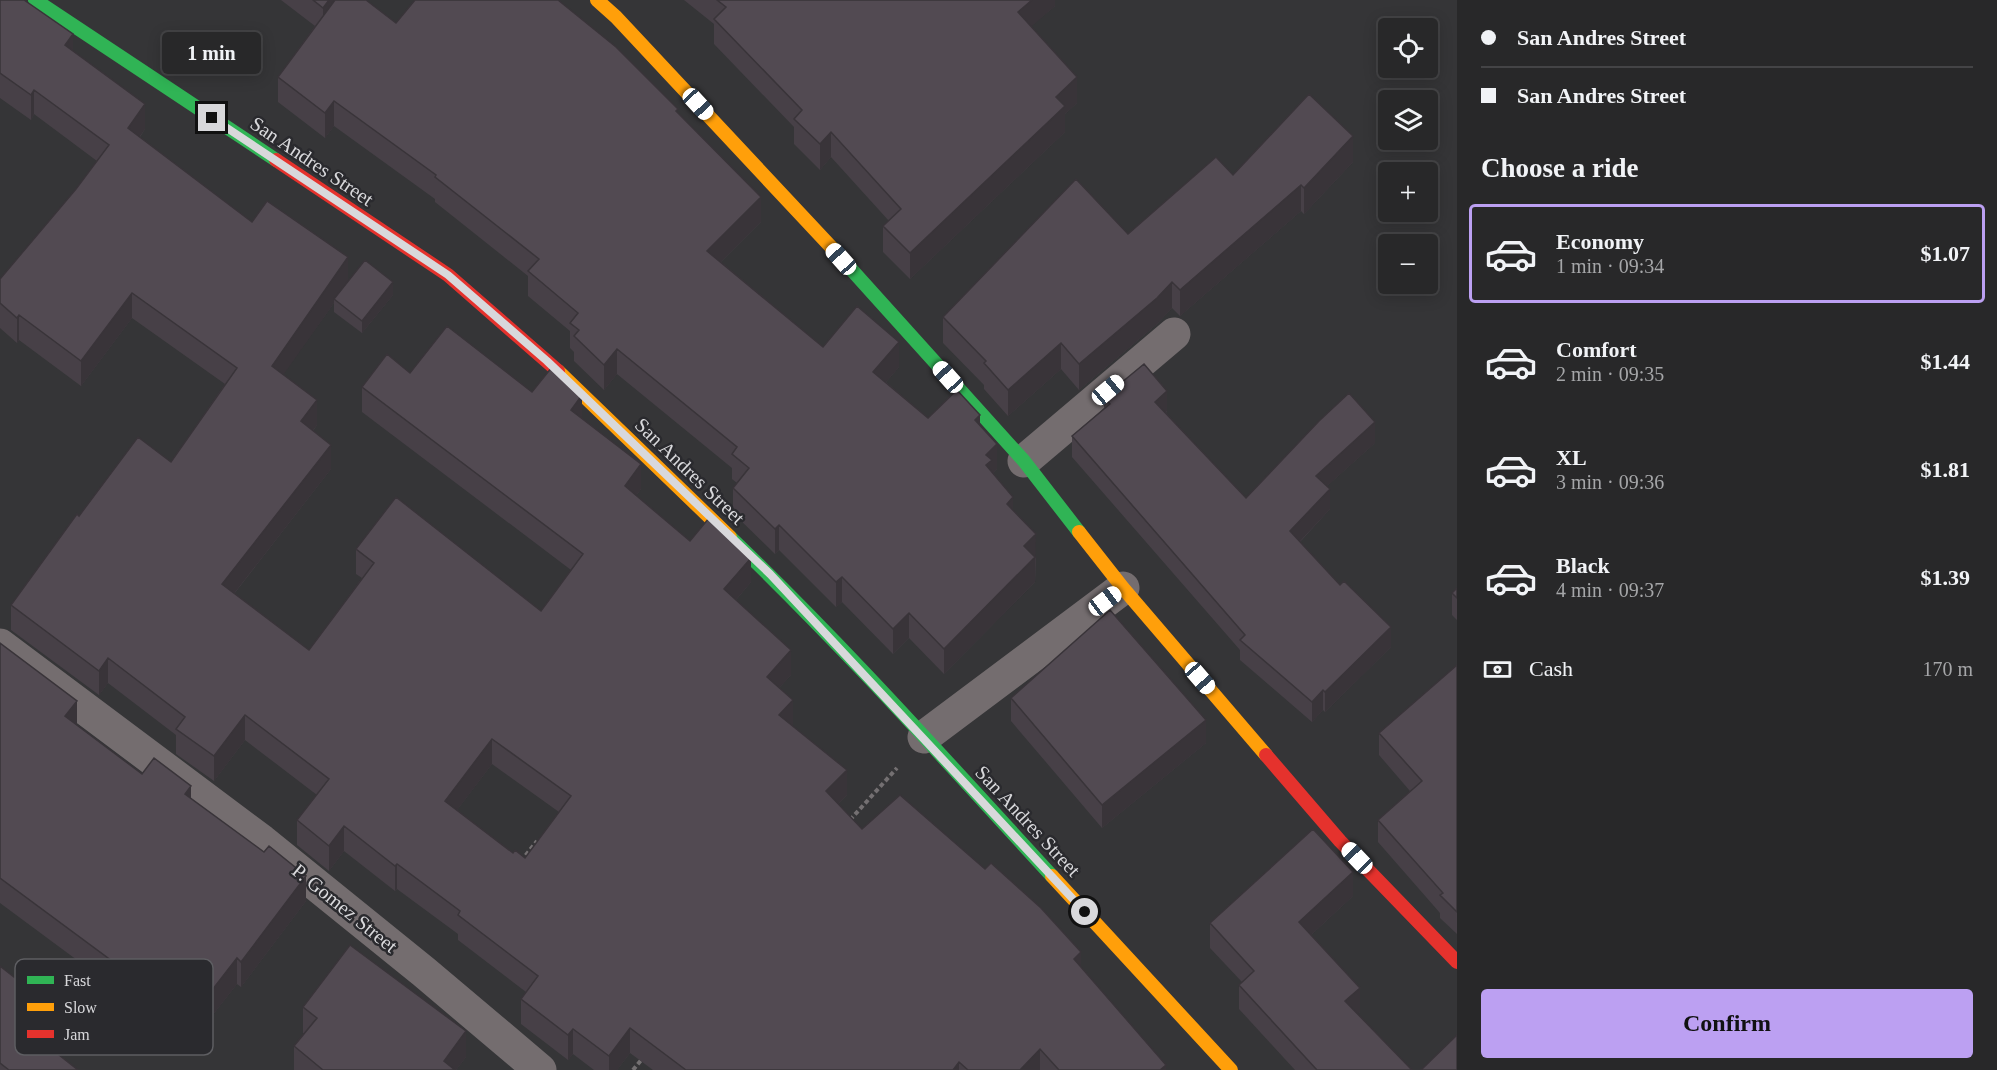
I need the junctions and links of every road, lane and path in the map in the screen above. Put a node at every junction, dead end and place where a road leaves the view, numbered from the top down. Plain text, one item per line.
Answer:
1 (35, 0) edge
2 (597, 0) edge
3 (1174, 334) dead end
4 (1024, 461) junction
5 (1123, 588) junction
6 (0, 645) edge
7 (924, 737) junction
8 (845, 826) edge
9 (542, 837) edge
10 (518, 864) edge
11 (1457, 962) edge
12 (647, 1053) edge
13 (540, 1070) edge
14 (633, 1070) edge
15 (1231, 1070) edge

1 - 7 main road, San Andres Street
2 - 4 main road
3 - 4 street
4 - 5 main road
5 - 7 street
5 - 11 main road
6 - 13 street, P. Gomez Street
7 - 8 path
7 - 15 main road, San Andres Street
9 - 10 path
12 - 14 path

